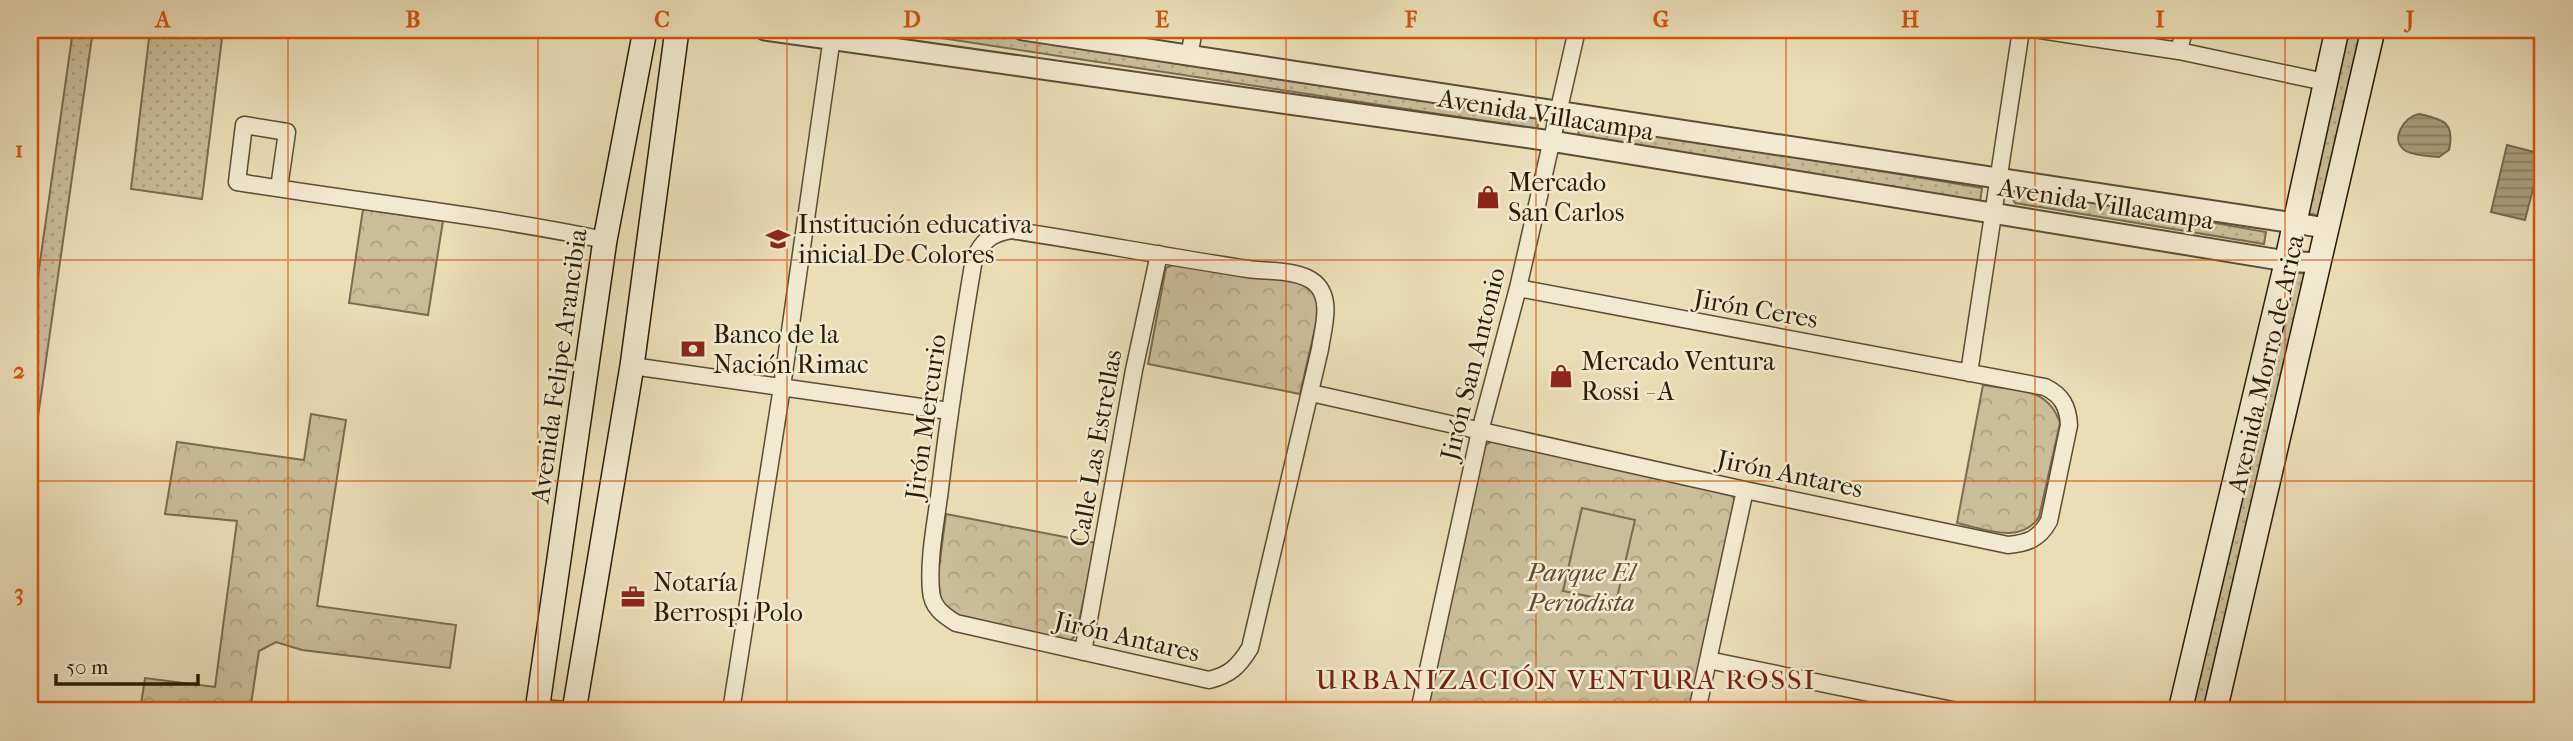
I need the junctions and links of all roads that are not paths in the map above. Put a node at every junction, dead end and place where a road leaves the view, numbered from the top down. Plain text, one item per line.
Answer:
1 (645, 30) edge
2 (677, 30) edge
3 (765, 30) edge
4 (1023, 30) edge
5 (1194, 30) edge
6 (1577, 30) edge
7 (2021, 30) edge
8 (2040, 30) edge
9 (2184, 30) edge
10 (2337, 30) edge
11 (2374, 30) edge
12 (833, 35) edge
13 (2179, 51) junction
14 (1189, 56) junction
15 (2325, 82) junction
16 (1558, 111) junction
17 (1551, 141) junction
18 (2000, 178) junction
19 (279, 188) junction
20 (1994, 212) junction
21 (2294, 224) junction
22 (2326, 228) junction
23 (988, 239) joint
24 (605, 240) junction
25 (1159, 254) junction
26 (2286, 261) junction
27 (2317, 263) junction
28 (1518, 288) junction
29 (632, 366) junction
30 (1969, 373) junction
31 (1986, 376) joint
32 (782, 387) junction
33 (1311, 393) junction
34 (949, 411) junction
35 (1480, 431) junction
36 (1745, 490) junction
37 (935, 606) joint
38 (1083, 652) junction
39 (1708, 660) junction
40 (538, 710) edge
41 (578, 711) edge
42 (731, 711) edge
43 (1419, 711) edge
44 (1697, 711) edge
45 (1956, 711) edge
46 (2180, 711) edge
47 (2215, 711) edge

1 - 24 main road, Avenida Felipe Arancibia
2 - 29 main road
3 - 12 street, Avenida Villacampa
4 - 14 street, Avenida Villacampa
5 - 14 street
6 - 16 street, Jirón San Antonio
7 - 18 street
8 - 13 street
9 - 13 street
10 - 15 main road, Avenida Morro de Arica
11 - 22 main road, Avenida Morro de Arica
12 - 17 street, Avenida Villacampa
12 - 32 street
13 - 15 street
14 - 16 street, Avenida Villacampa
15 - 21 main road, Avenida Morro de Arica
16 - 17 street, Jirón San Antonio
16 - 18 street, Avenida Villacampa
17 - 20 street, Avenida Villacampa
17 - 28 street, Jirón San Antonio
18 - 20 street
18 - 21 street, Avenida Villacampa
19 - 19 street
19 - 24 street
20 - 26 street, Avenida Villacampa
20 - 30 street
21 - 22 street, Avenida Villacampa
21 - 26 main road, Avenida Morro de Arica
22 - 27 main road, Avenida Morro de Arica
23 - 25 street, Jirón Antares
23 - 34 street, Jirón Mercurio
24 - 40 main road, Avenida Felipe Arancibia
25 - 33 street, Jirón Antares
25 - 38 street, Calle Las Estrellas
26 - 27 street, Avenida Villacampa
26 - 46 main road, Avenida Morro de Arica
27 - 47 main road, Avenida Morro de Arica
28 - 30 street, Jirón Ceres
28 - 35 street, Jirón San Antonio
29 - 32 street
29 - 41 main road
30 - 31 street, Jirón Ceres
31 - 36 street, Jirón Antares
32 - 34 street
32 - 42 street
33 - 35 street, Jirón Antares
33 - 38 street, Jirón Antares
34 - 37 street, Jirón Mercurio
35 - 36 street, Jirón Antares
35 - 43 street, Jirón San Antonio
36 - 39 street
37 - 38 street, Jirón Antares
39 - 44 street
39 - 45 street
40 - 41 street

